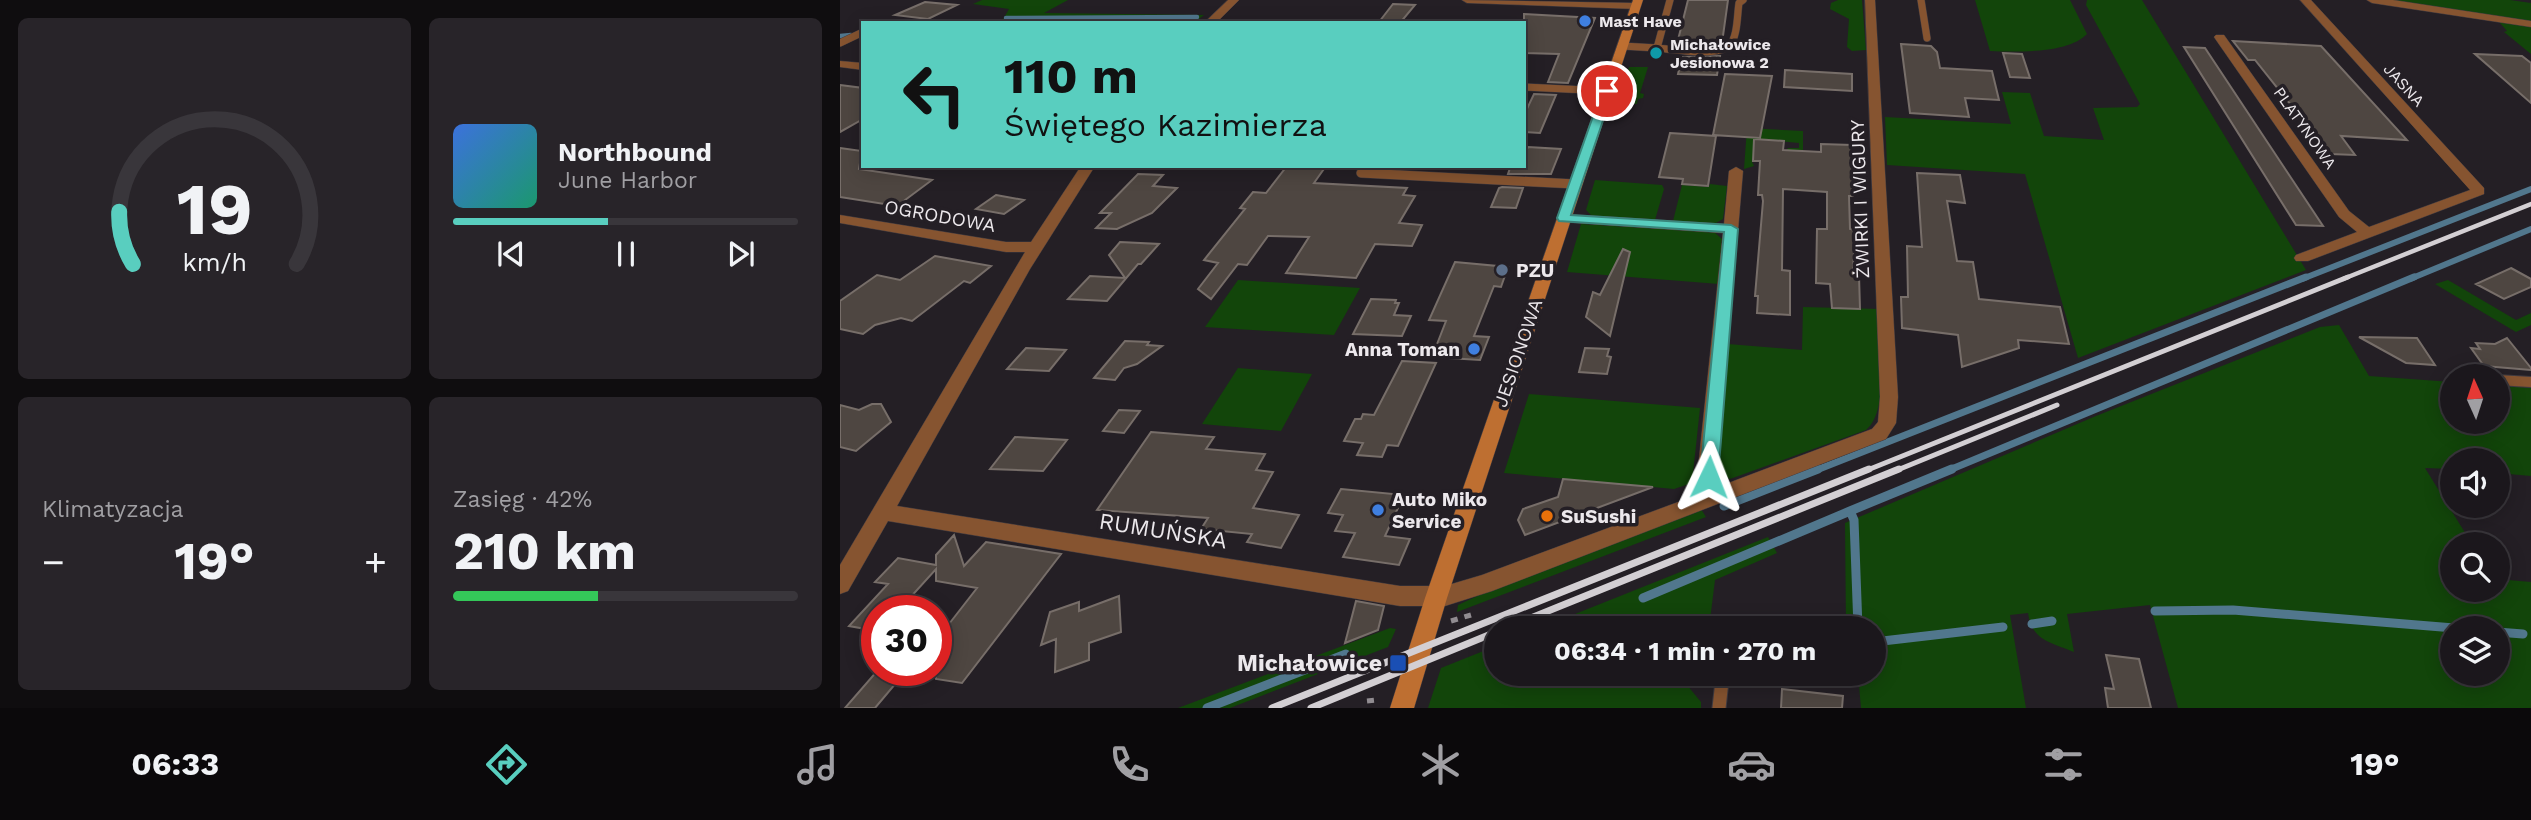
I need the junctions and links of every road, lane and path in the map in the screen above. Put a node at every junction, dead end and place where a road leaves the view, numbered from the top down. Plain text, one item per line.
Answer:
1 (1234, 0) edge
2 (1467, 0) edge
3 (1670, 0) edge
4 (1870, 0) edge
5 (1921, 0) edge
6 (2305, 0) edge
7 (2372, 0) edge
8 (1739, 1) edge
9 (1637, 3) edge
10 (1211, 21) edge
11 (2531, 24) edge
12 (861, 33) edge
13 (2220, 37) dead end
14 (1927, 38) dead end
15 (840, 43) edge
16 (1622, 47) junction
17 (1657, 48) junction
18 (840, 64) edge
19 (861, 67) edge
20 (1526, 87) edge
21 (1607, 91) junction
22 (1087, 168) edge
23 (1737, 171) dead end
24 (1361, 173) dead end
25 (1575, 184) junction
26 (1563, 218) junction
27 (840, 219) edge
28 (1731, 229) junction
29 (2367, 233) junction
30 (1034, 247) junction
31 (2302, 258) dead end
32 (2510, 381) edge
33 (2531, 382) edge
34 (1716, 496) junction
35 (883, 512) junction
36 (840, 584) edge
37 (1436, 597) junction
38 (1471, 615) dead end
39 (1450, 621) dead end
40 (1721, 686) edge
41 (1376, 700) dead end
42 (1367, 701) dead end
43 (1402, 708) edge
44 (1719, 708) edge

1 - 10 street
2 - 9 street
3 - 17 lane
4 - 34 street, ŻWIRKI I WIGURY
5 - 14 lane
6 - 29 street, JASNA
7 - 11 street
8 - 17 lane
9 - 16 street, JESIONOWA
12 - 15 lane
13 - 29 street, PLATYNOWA
16 - 17 lane
16 - 21 street, JESIONOWA
18 - 19 street
20 - 21 lane
21 - 25 street, JESIONOWA
22 - 30 street
23 - 28 street
24 - 25 lane
25 - 26 street, JESIONOWA
26 - 28 street
26 - 37 street, JESIONOWA
27 - 30 street, OGRODOWA
28 - 34 street
29 - 31 street
30 - 35 street
32 - 33 lane
34 - 37 street, RUMUŃSKA
35 - 36 street
35 - 37 street, RUMUŃSKA
37 - 43 street, JESIONOWA
38 - 39 path
40 - 44 lane
41 - 42 path

